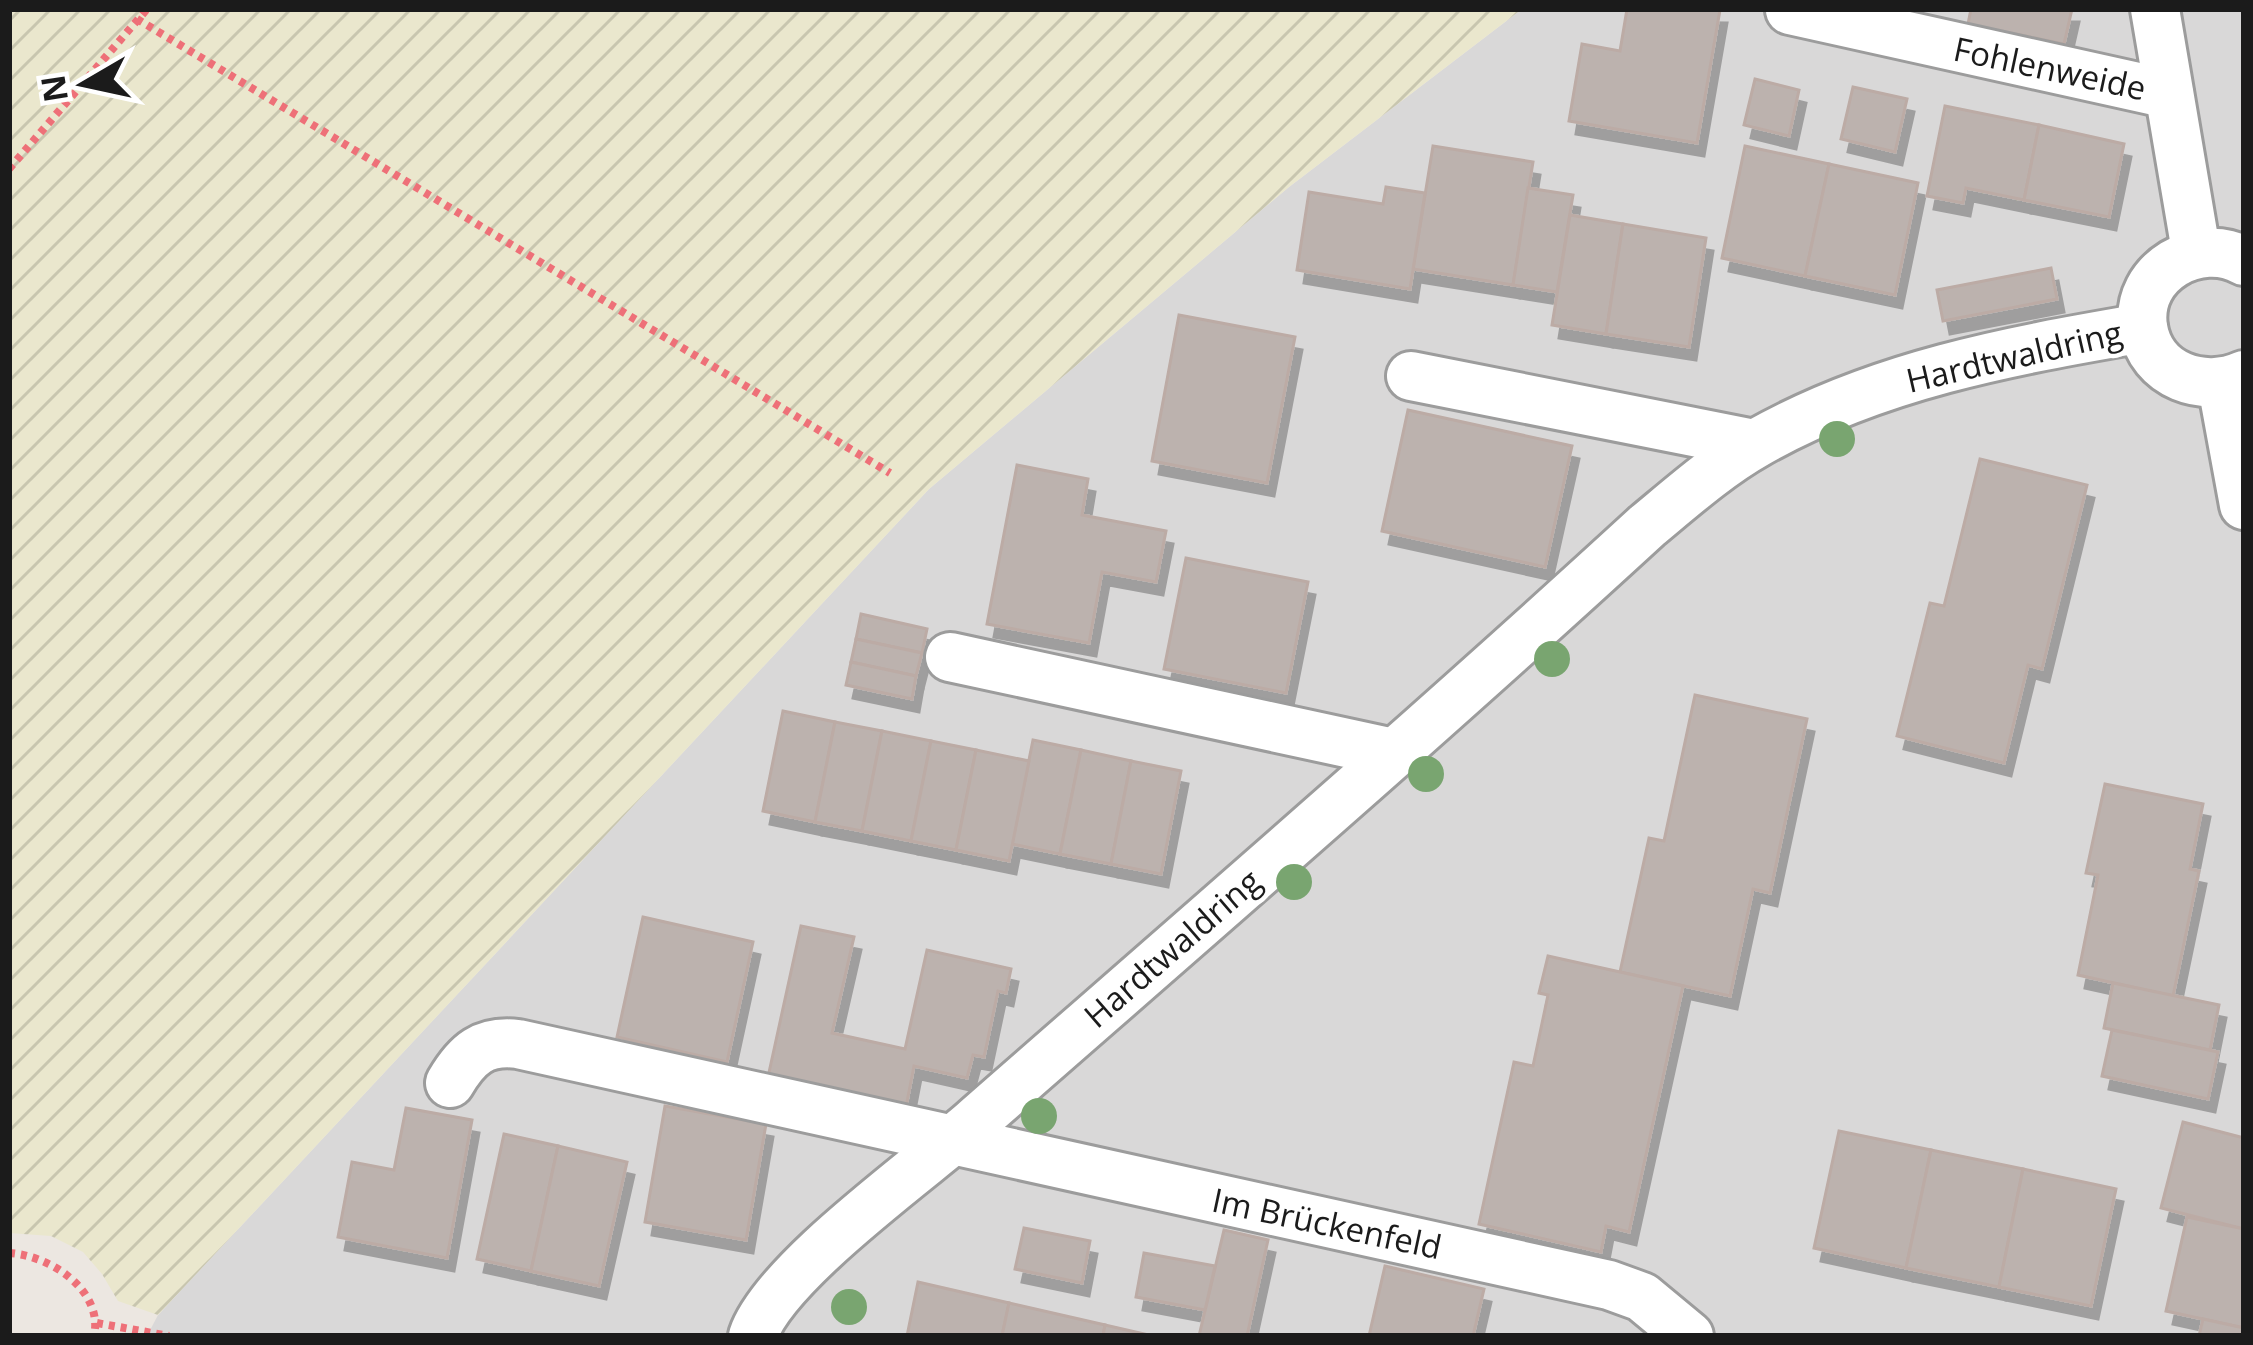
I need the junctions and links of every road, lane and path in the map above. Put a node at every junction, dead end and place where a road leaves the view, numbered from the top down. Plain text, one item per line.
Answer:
1 (147, 9) edge
2 (2155, 9) edge
3 (1790, 10) edge
4 (136, 20) junction
5 (2169, 94) junction
6 (9, 169) edge
7 (2196, 251) junction
8 (2244, 262) edge
9 (2144, 328) junction
10 (1411, 376) dead end
11 (2233, 380) edge
12 (1754, 444) junction
13 (890, 473) dead end
14 (2244, 506) edge
15 (950, 657) dead end
16 (1393, 753) junction
17 (450, 1083) dead end
18 (952, 1142) junction
19 (9, 1253) edge
20 (97, 1323) junction
21 (743, 1331) edge
22 (94, 1336) edge
23 (169, 1336) edge
24 (1689, 1336) edge

1 - 4 path
2 - 5 street, Fohlenweide
3 - 5 street, Fohlenweide
4 - 6 path
4 - 13 path
5 - 7 street, Fohlenweide
7 - 8 street
7 - 9 street
9 - 11 street
9 - 12 street, Hardtwaldring
10 - 12 street
11 - 14 street
12 - 16 street, Hardtwaldring
15 - 16 street
16 - 18 street, Hardtwaldring
17 - 18 street
18 - 21 street, Hardtwaldring
18 - 24 street, Im Brückenfeld
19 - 20 path
20 - 22 path
20 - 23 path

